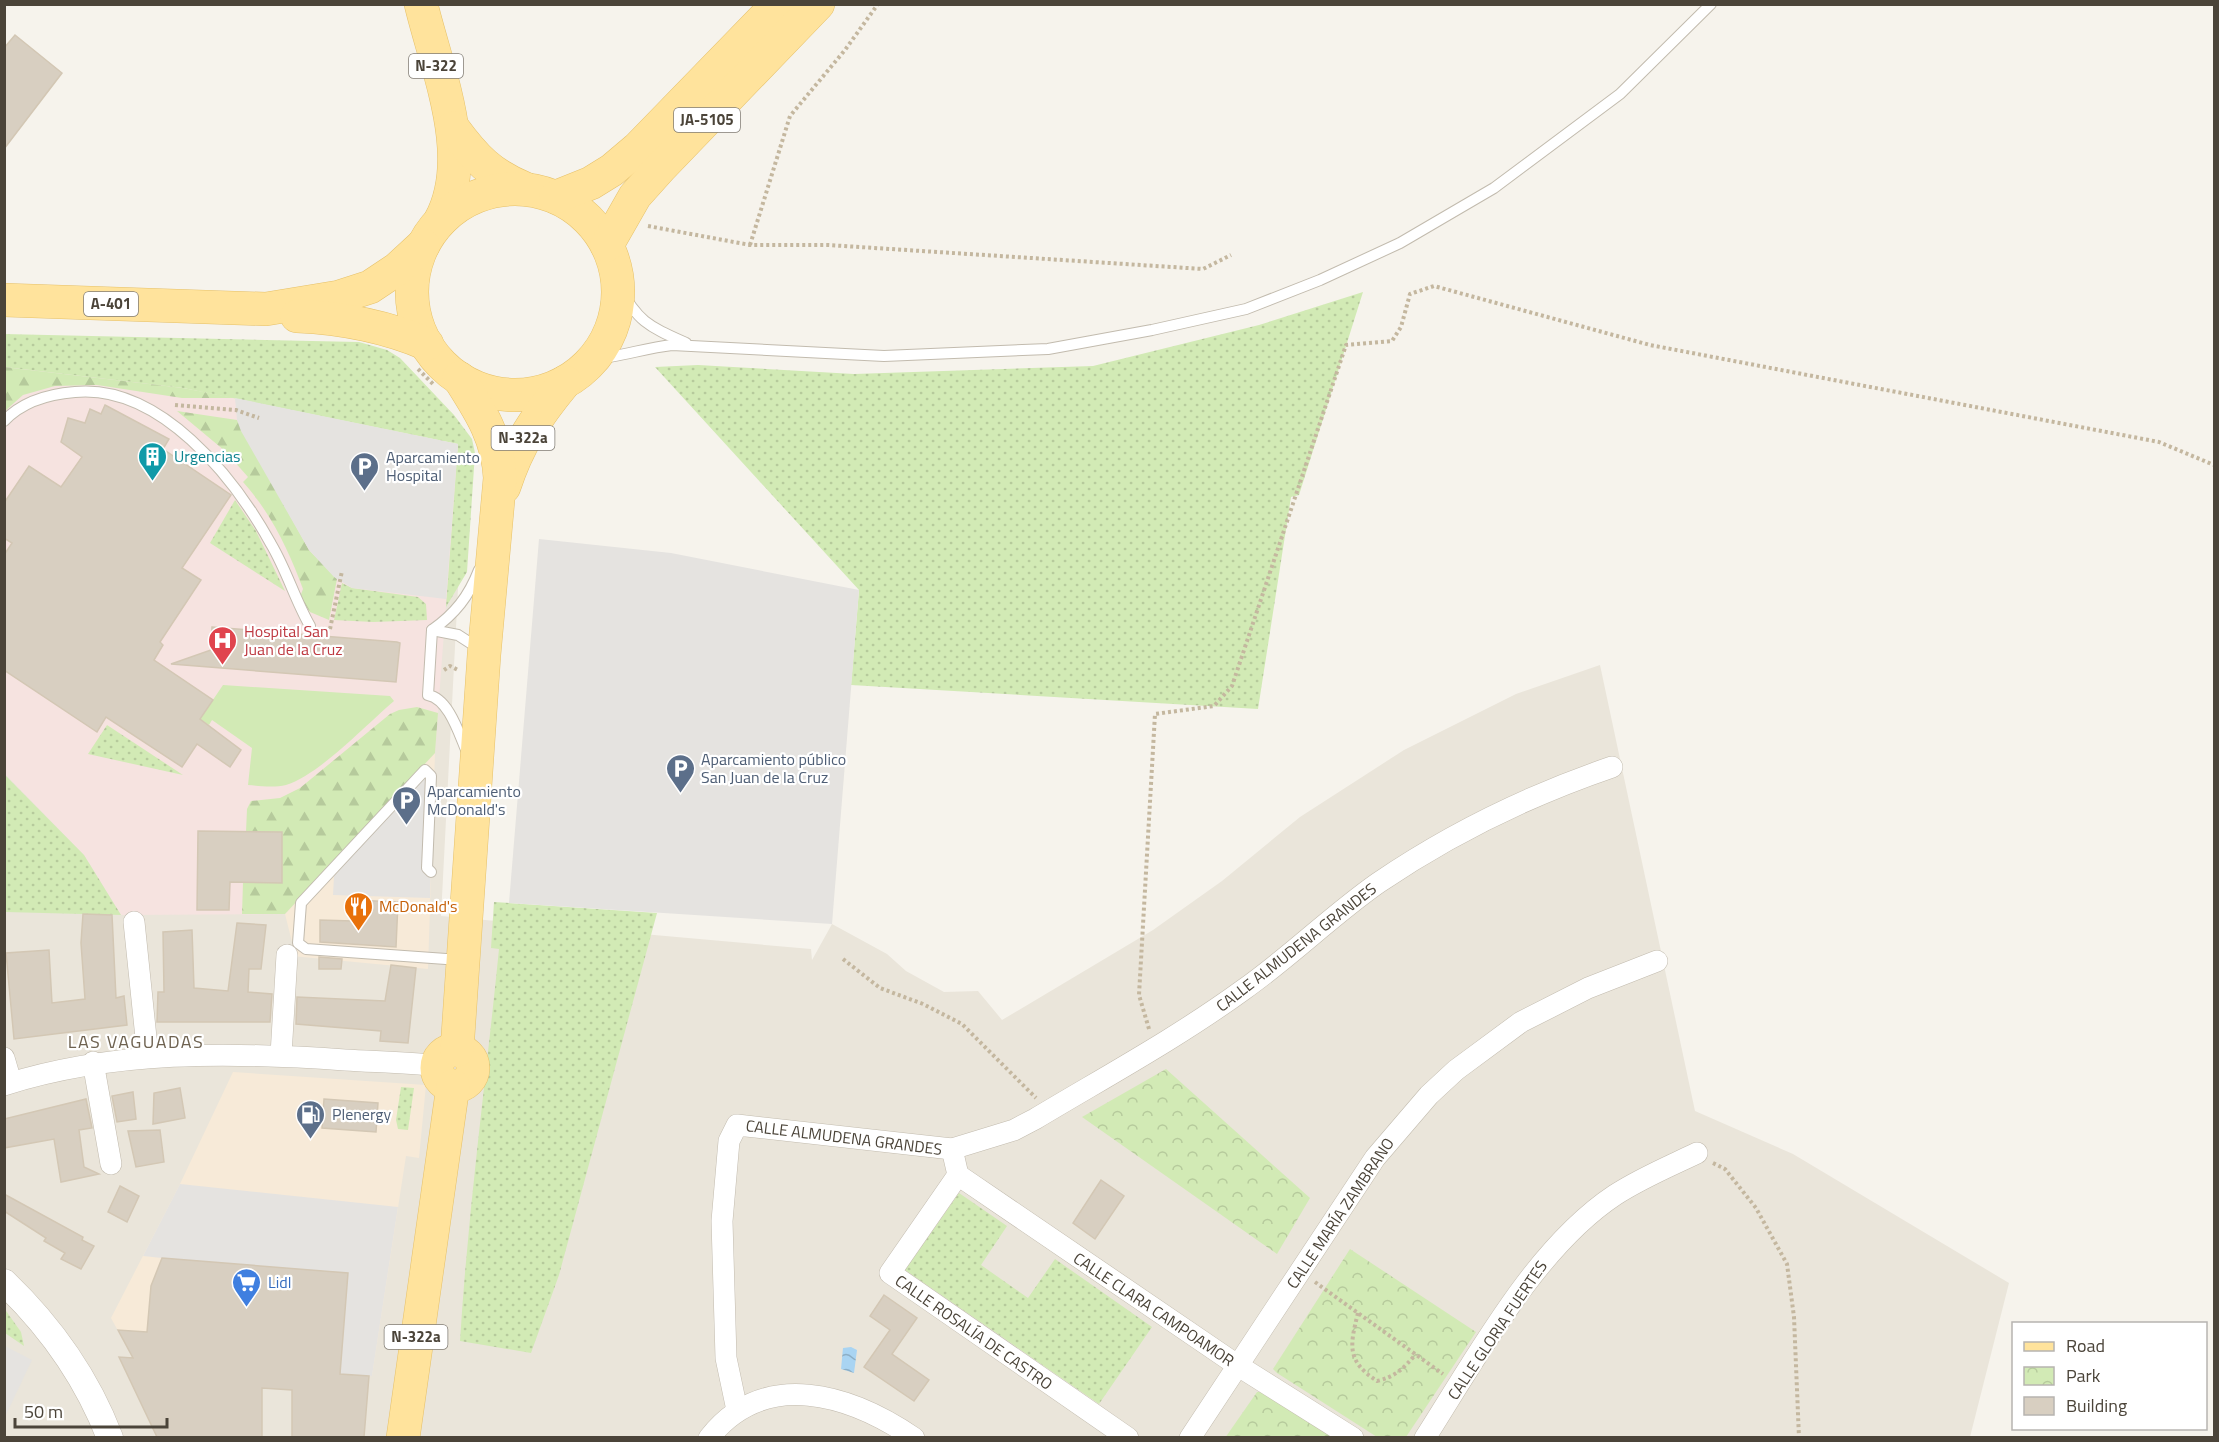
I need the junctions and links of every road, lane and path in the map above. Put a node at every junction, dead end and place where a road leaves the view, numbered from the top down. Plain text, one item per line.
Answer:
1 (421, 4) edge
2 (778, 4) edge
3 (818, 4) edge
4 (878, 4) edge
5 (1711, 4) edge
6 (453, 128) junction
7 (542, 193) junction
8 (431, 233) junction
9 (614, 233) junction
10 (750, 245) junction
11 (1231, 255) dead end
12 (618, 285) junction
13 (4, 300) edge
14 (266, 309) junction
15 (695, 346) junction
16 (420, 354) junction
17 (593, 359) junction
18 (565, 382) junction
19 (447, 383) junction
20 (175, 405) dead end
21 (259, 418) dead end
22 (4, 421) edge
23 (2214, 465) edge
24 (497, 512) junction
25 (342, 571) dead end
26 (310, 626) dead end
27 (330, 629) dead end
28 (432, 630) junction
29 (484, 655) junction
30 (1612, 767) dead end
31 (477, 774) junction
32 (431, 872) dead end
33 (134, 922) dead end
34 (287, 955) dead end
35 (843, 959) dead end
36 (463, 960) junction
37 (1657, 961) dead end
38 (1154, 1048) junction
39 (281, 1055) junction
40 (148, 1057) junction
41 (4, 1058) edge
42 (93, 1062) junction
43 (449, 1067) junction
44 (8, 1084) edge
45 (1050, 1111) junction
46 (952, 1149) junction
47 (1697, 1153) joint
48 (111, 1164) dead end
49 (958, 1175) junction
50 (1300, 1271) junction
51 (4, 1282) edge
52 (1358, 1313) junction
53 (1416, 1354) junction
54 (1237, 1365) junction
55 (1460, 1385) junction
56 (737, 1410) junction
57 (110, 1437) edge
58 (402, 1437) edge
59 (709, 1437) edge
60 (915, 1437) edge
61 (1128, 1437) edge
62 (1190, 1437) edge
63 (1353, 1437) edge
64 (1425, 1437) edge
65 (1799, 1437) edge

1 - 6 main road, N-322
2 - 7 main road, JA-5105
3 - 9 main road, JA-5105
4 - 10 path
5 - 15 lane
6 - 7 main road
6 - 8 main road
7 - 8 main road
7 - 9 main road
8 - 14 main road, A-401
8 - 16 main road
9 - 10 path
9 - 12 main road
10 - 11 path
12 - 15 lane
12 - 17 main road
13 - 14 main road, A-401
14 - 16 main road, A-401
15 - 17 lane
16 - 19 path
16 - 19 main road
17 - 18 main road
18 - 19 main road
18 - 24 main road, N-322a
19 - 24 main road, N-322a
20 - 21 path
22 - 26 lane
23 - 38 path
24 - 28 lane
24 - 29 main road, N-322a
25 - 27 path
28 - 29 lane
28 - 31 lane
29 - 31 main road, N-322a
30 - 38 street, CALLE ALMUDENA GRANDES
31 - 36 main road, N-322a
32 - 36 lane
33 - 40 street
34 - 39 street
35 - 45 path
36 - 43 main road, N-322a
37 - 50 street, CALLE MARÍA ZAMBRANO
38 - 45 street, CALLE ALMUDENA GRANDES
39 - 40 street
39 - 43 street
40 - 42 street
41 - 44 street
42 - 44 street
42 - 48 street
43 - 58 main road, N-322a
45 - 46 street, CALLE ALMUDENA GRANDES
46 - 49 street, CALLE ALMUDENA GRANDES
46 - 56 street, CALLE ALMUDENA GRANDES
47 - 55 street, CALLE GLORIA FUERTES
47 - 65 path
49 - 54 street, CALLE CLARA CAMPOAMOR
49 - 61 street, CALLE ROSALÍA DE CASTRO
50 - 52 path
50 - 54 street, CALLE MARÍA ZAMBRANO
51 - 57 street
52 - 53 path
52 - 53 path
53 - 55 path
54 - 62 street, CALLE MARÍA ZAMBRANO
54 - 63 street, CALLE CLARA CAMPOAMOR
55 - 64 street, CALLE GLORIA FUERTES
56 - 59 street
56 - 60 street

